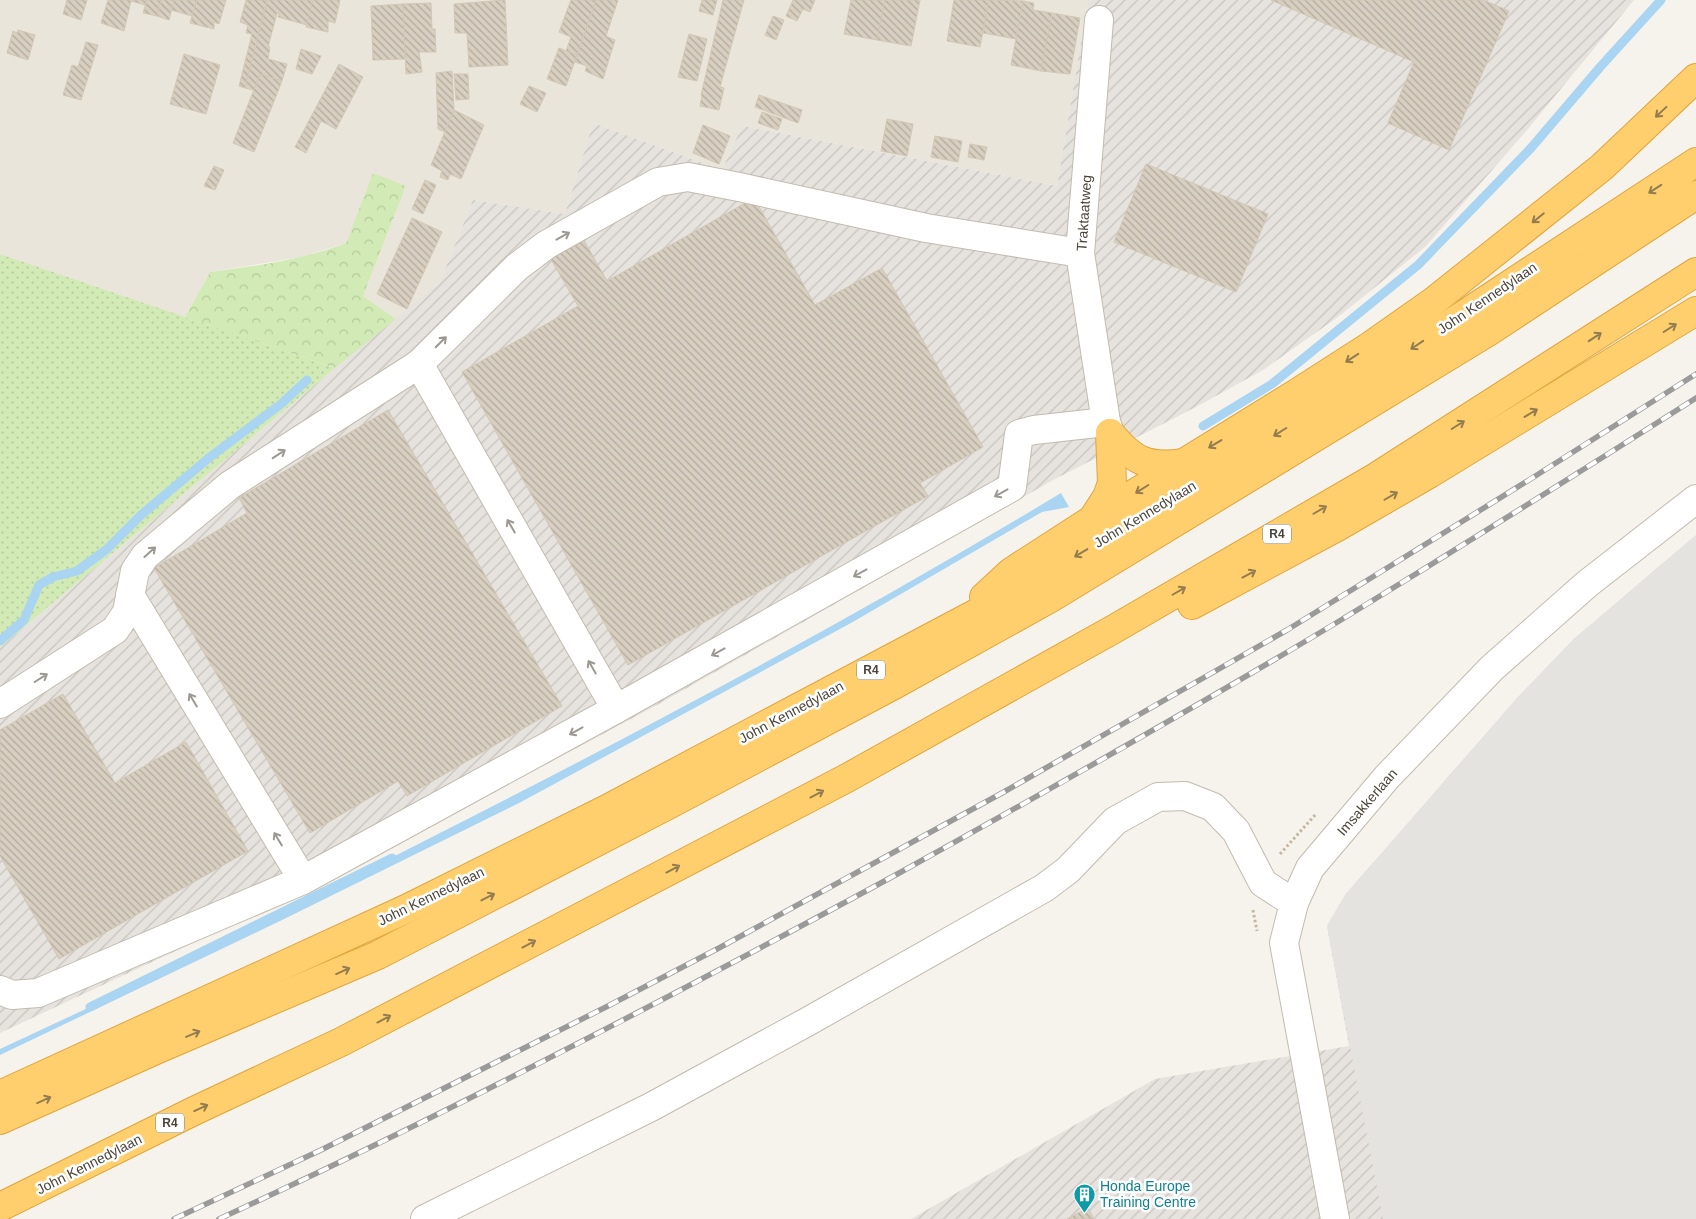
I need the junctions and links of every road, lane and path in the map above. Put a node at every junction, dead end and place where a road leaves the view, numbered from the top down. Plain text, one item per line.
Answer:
1 (1099, 20) dead end
2 (1696, 78) edge
3 (1696, 162) edge
4 (1696, 195) edge
5 (1080, 253) junction
6 (1696, 272) edge
7 (1696, 311) edge
8 (419, 364) junction
9 (1108, 428) junction
10 (1183, 463) junction
11 (1696, 500) edge
12 (1093, 519) junction
13 (130, 595) junction
14 (965, 619) junction
15 (0, 704) edge
16 (616, 709) junction
17 (847, 778) junction
18 (303, 880) junction
19 (1294, 903) junction
20 (0, 990) edge
21 (0, 1094) edge
22 (0, 1120) edge
23 (0, 1207) edge
24 (425, 1219) edge
25 (1336, 1219) edge

1 - 5 street, Traktaatweg
2 -> 10 highway
3 -> 14 highway, John Kennedylaan / R4
22 -> 4 highway, John Kennedylaan / R4
8 -> 5 street
5 - 9 street, Traktaatweg
17 -> 6 highway, John Kennedylaan / R4
17 -> 7 highway
13 -> 8 street
16 -> 8 street
9 - 10 highway
9 - 12 highway
9 -> 16 street
10 -> 12 highway
11 - 19 street, Imsakkerlaan
12 - 14 highway
15 -> 13 street
18 -> 13 street
14 - 21 highway, John Kennedylaan / R4
16 -> 18 street
23 -> 17 highway, John Kennedylaan / R4
18 - 20 street
19 - 24 street
19 - 25 street, Imsakkerlaan

